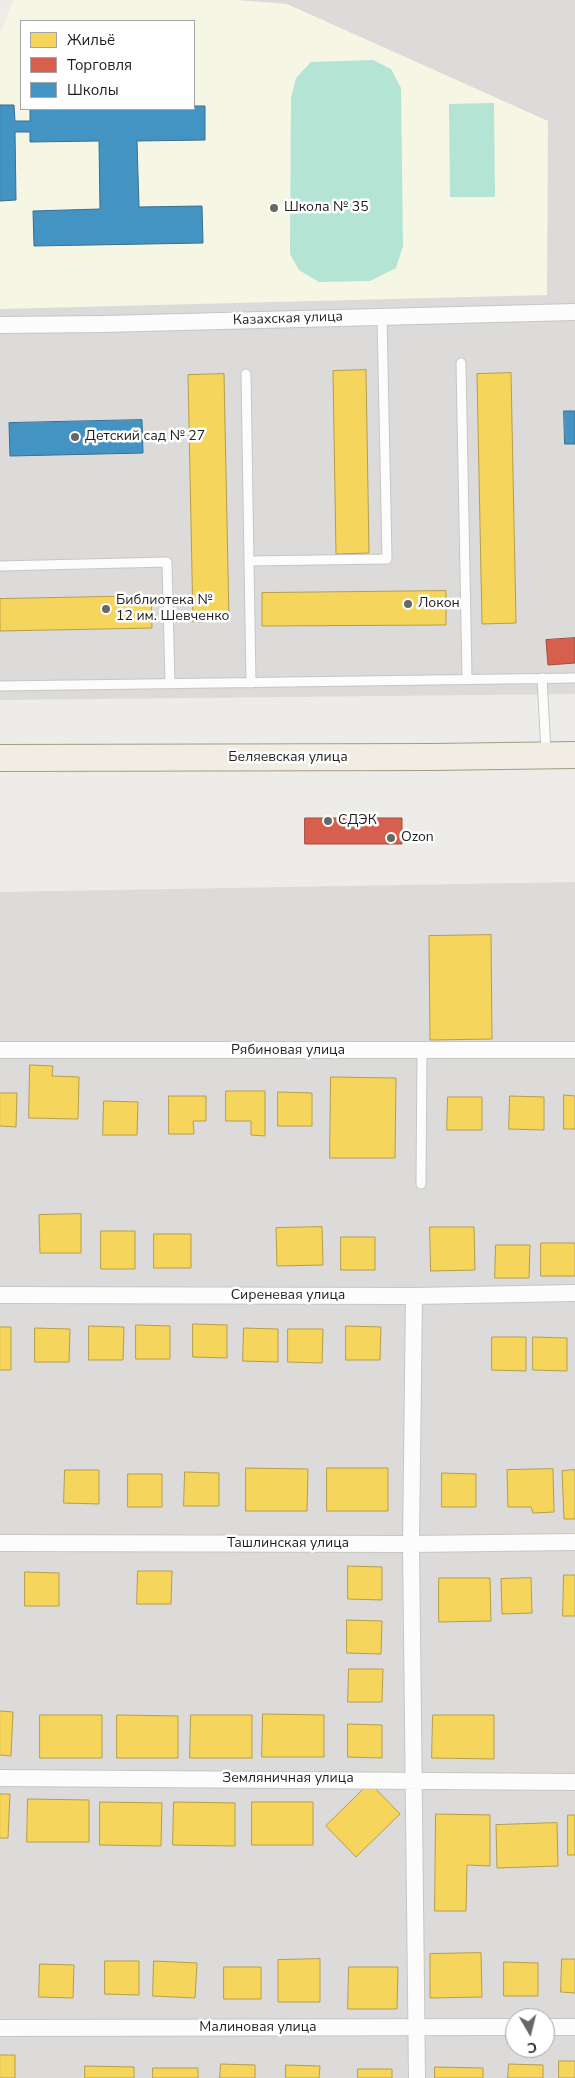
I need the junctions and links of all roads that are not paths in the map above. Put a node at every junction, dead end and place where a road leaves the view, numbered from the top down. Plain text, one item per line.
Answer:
1 (575, 312) edge
2 (382, 317) junction
3 (0, 325) edge
4 (461, 363) dead end
5 (246, 374) dead end
6 (249, 561) junction
7 (0, 566) edge
8 (467, 678) junction
9 (542, 678) junction
10 (575, 678) edge
11 (251, 683) junction
12 (170, 684) junction
13 (0, 686) edge
14 (546, 755) junction
15 (575, 755) edge
16 (0, 758) edge
17 (0, 1050) edge
18 (575, 1050) edge
19 (422, 1051) junction
20 (421, 1184) dead end
21 (575, 1293) edge
22 (0, 1295) edge
23 (414, 1296) junction
24 (575, 1542) edge
25 (0, 1543) edge
26 (411, 1544) junction
27 (0, 1778) edge
28 (414, 1780) junction
29 (575, 1782) edge
30 (505, 2027) edge
31 (555, 2027) edge
32 (575, 2027) edge
33 (0, 2028) edge
34 (416, 2028) junction
35 (417, 2078) edge

1 - 2 street, Казахская улица
2 - 3 street, Казахская улица
2 - 6 lane
4 - 8 lane
5 - 6 lane
6 - 11 lane
7 - 12 lane
8 - 9 lane
8 - 11 lane
9 - 10 lane
9 - 14 lane
11 - 12 lane
12 - 13 lane
14 - 15 main road, Беляевская улица
14 - 16 main road, Беляевская улица
17 - 19 street, Рябиновая улица
18 - 19 street, Рябиновая улица
19 - 20 lane
21 - 23 street, Сиреневая улица
22 - 23 street, Сиреневая улица
23 - 26 street
24 - 26 street, Ташлинская улица
25 - 26 street, Ташлинская улица
26 - 28 street
27 - 28 street, Земляничная улица
28 - 29 street, Земляничная улица
28 - 34 street
30 - 34 street, Малиновая улица
31 - 32 street
33 - 34 street, Малиновая улица
34 - 35 street

